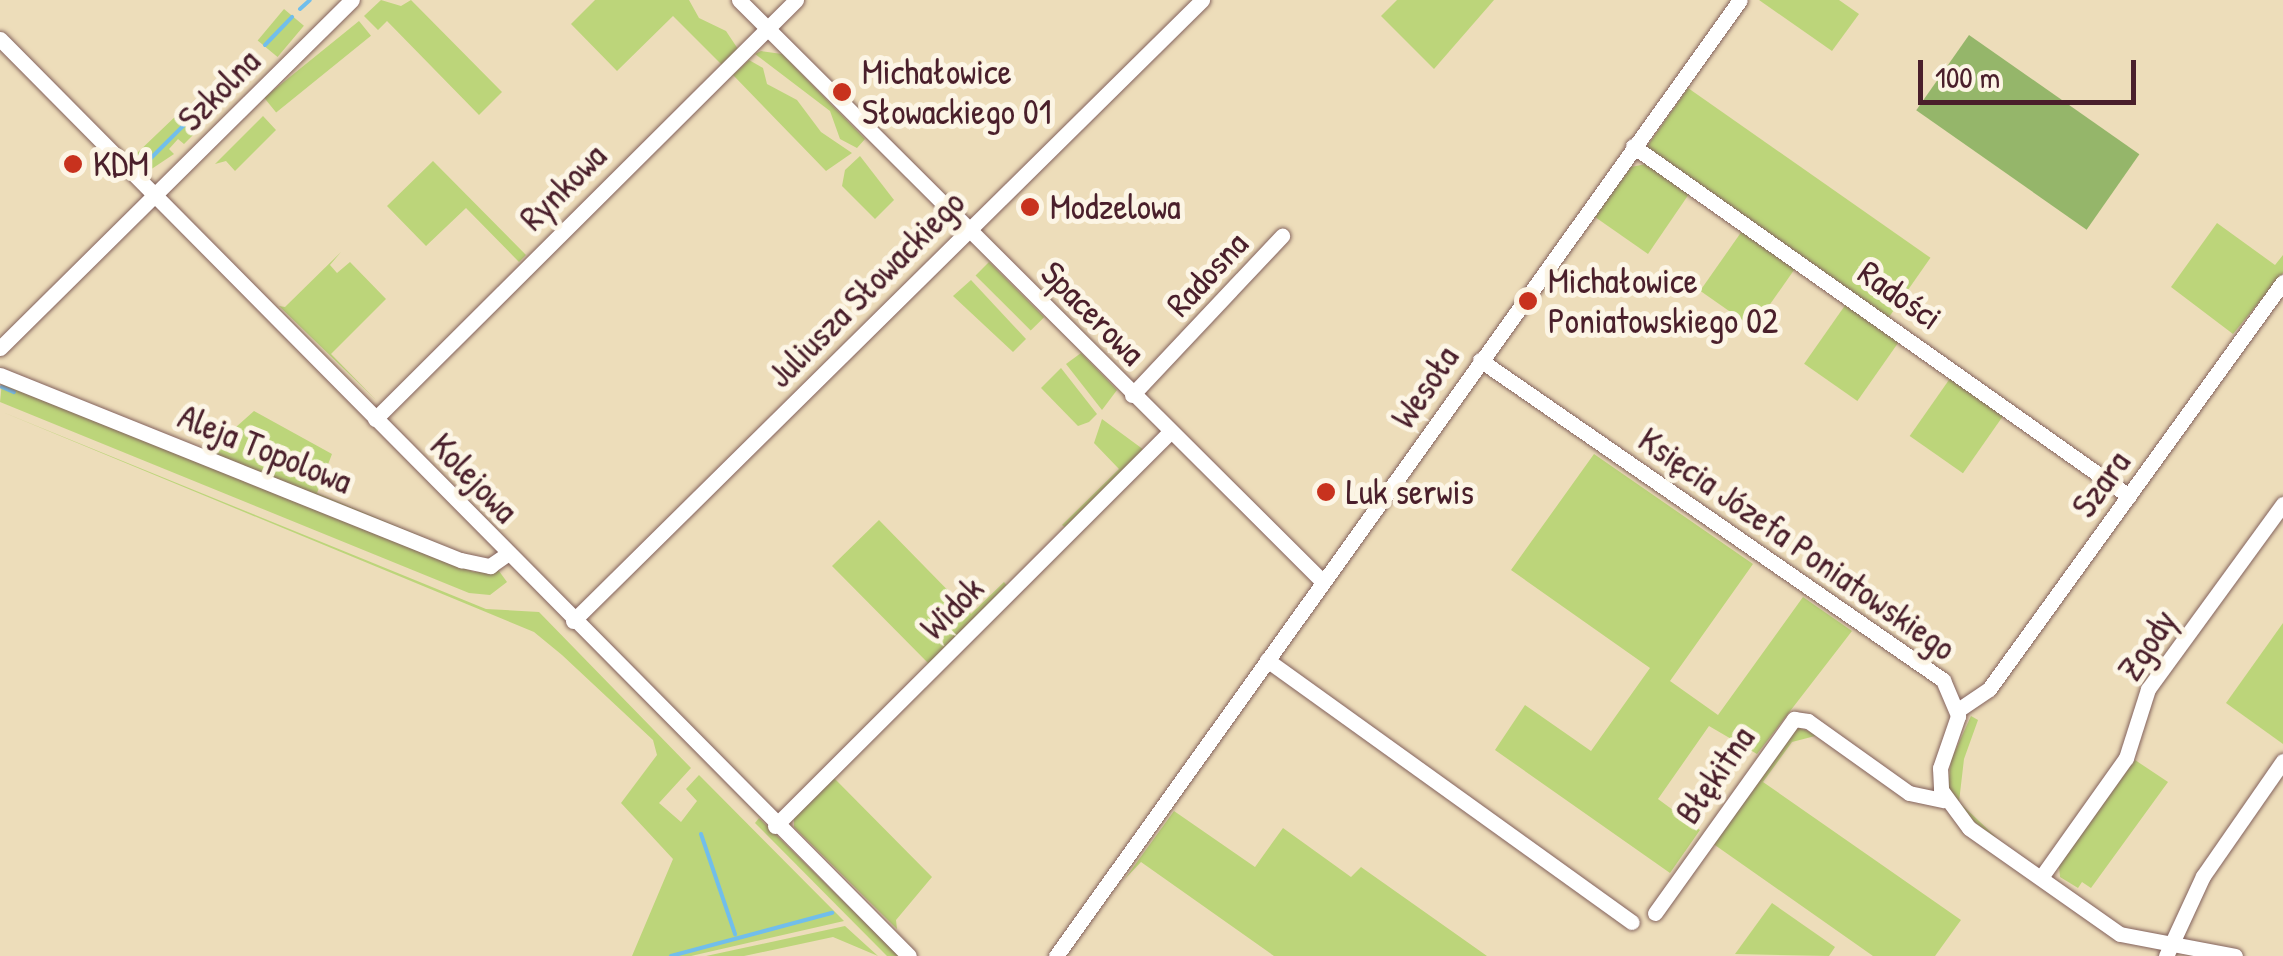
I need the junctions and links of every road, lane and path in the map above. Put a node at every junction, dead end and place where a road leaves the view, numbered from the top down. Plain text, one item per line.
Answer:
1 (352, 0) edge
2 (739, 0) edge
3 (796, 0) edge
4 (1202, 0) edge
5 (1740, 0) edge
6 (766, 29) junction
7 (0, 40) edge
8 (1634, 146) junction
9 (154, 197) junction
10 (966, 232) junction
11 (1282, 236) dead end
12 (2283, 282) edge
13 (0, 348) edge
14 (1480, 360) junction
15 (0, 375) edge
16 (1132, 395) junction
17 (375, 419) junction
18 (1170, 432) junction
19 (2128, 496) junction
20 (2283, 504) edge
21 (507, 554) junction
22 (1322, 582) junction
23 (573, 621) junction
24 (1267, 660) junction
25 (1958, 710) junction
26 (2283, 761) edge
27 (1943, 800) junction
28 (776, 826) junction
29 (2042, 876) junction
30 (1655, 913) dead end
31 (1632, 922) dead end
32 (2168, 950) edge
33 (908, 956) edge
34 (1056, 956) edge
35 (2235, 956) edge

1 - 9 street, Szkolna
2 - 6 street, Spacerowa
3 - 6 street, Rynkowa
4 - 10 street, Juliusza Słowackiego
5 - 8 street, Wesoła
6 - 10 street, Spacerowa
6 - 17 street, Rynkowa
7 - 9 street, Kolejowa
8 - 14 street, Wesoła
8 - 19 street, Radości
9 - 13 street, Szkolna
9 - 17 street, Kolejowa
10 - 16 street, Spacerowa
10 - 23 street, Juliusza Słowackiego
11 - 16 street, Radosna
12 - 19 street, Szara
14 - 22 street, Wesoła
14 - 25 street, Księcia Józefa Poniatowskiego
15 - 21 street, Aleja Topolowa
16 - 18 street, Spacerowa
17 - 21 street, Kolejowa
18 - 22 street, Spacerowa
18 - 28 street, Widok
19 - 25 street, Szara
20 - 29 street, Zgody
21 - 23 street, Kolejowa
22 - 24 street, Wesoła
23 - 28 street, Kolejowa
24 - 31 street
24 - 34 street, Wesoła
25 - 27 street, Księcia Józefa Poniatowskiego
26 - 32 street
27 - 29 street
27 - 30 street, Błękitna
28 - 33 street, Kolejowa
29 - 32 street
32 - 35 street

